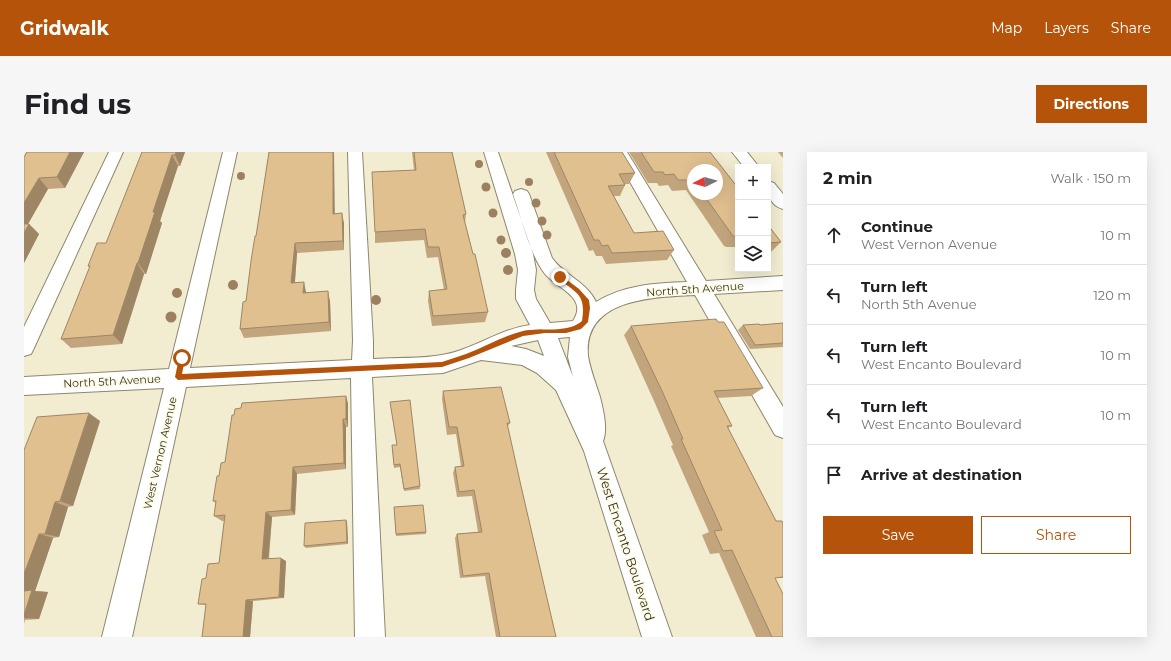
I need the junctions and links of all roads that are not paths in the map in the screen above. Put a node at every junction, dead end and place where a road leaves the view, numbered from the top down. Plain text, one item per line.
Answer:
1 (116, 152) edge
2 (230, 152) edge
3 (355, 152) edge
4 (492, 152) edge
5 (505, 152) edge
6 (620, 152) edge
7 (739, 152) edge
8 (749, 164) edge
9 (771, 190) edge
10 (783, 204) edge
11 (783, 283) edge
12 (700, 287) junction
13 (585, 322) junction
14 (545, 331) junction
15 (24, 348) edge
16 (479, 351) junction
17 (362, 369) junction
18 (178, 377) junction
19 (565, 384) junction
20 (24, 386) edge
21 (783, 428) edge
22 (595, 450) junction
23 (117, 637) edge
24 (370, 637) edge
25 (657, 637) edge

1 - 15 street
2 - 18 street, West Vernon Avenue
3 - 17 street
4 - 14 street, West Encanto Boulevard
5 - 13 street, West Encanto Boulevard
6 - 12 street
7 - 8 street
9 - 10 street
11 - 12 street, North 5th Avenue
12 - 13 street, North 5th Avenue
12 - 21 street
13 - 14 street, North 5th Avenue
13 - 22 street, West Encanto Boulevard
14 - 16 street, North 5th Avenue
14 - 19 street, West Encanto Boulevard
16 - 17 street, North 5th Avenue
16 - 19 street
17 - 18 street, North 5th Avenue
17 - 24 street
18 - 20 street, North 5th Avenue
18 - 23 street, West Vernon Avenue
19 - 22 street, West Encanto Boulevard
22 - 25 street, West Encanto Boulevard

